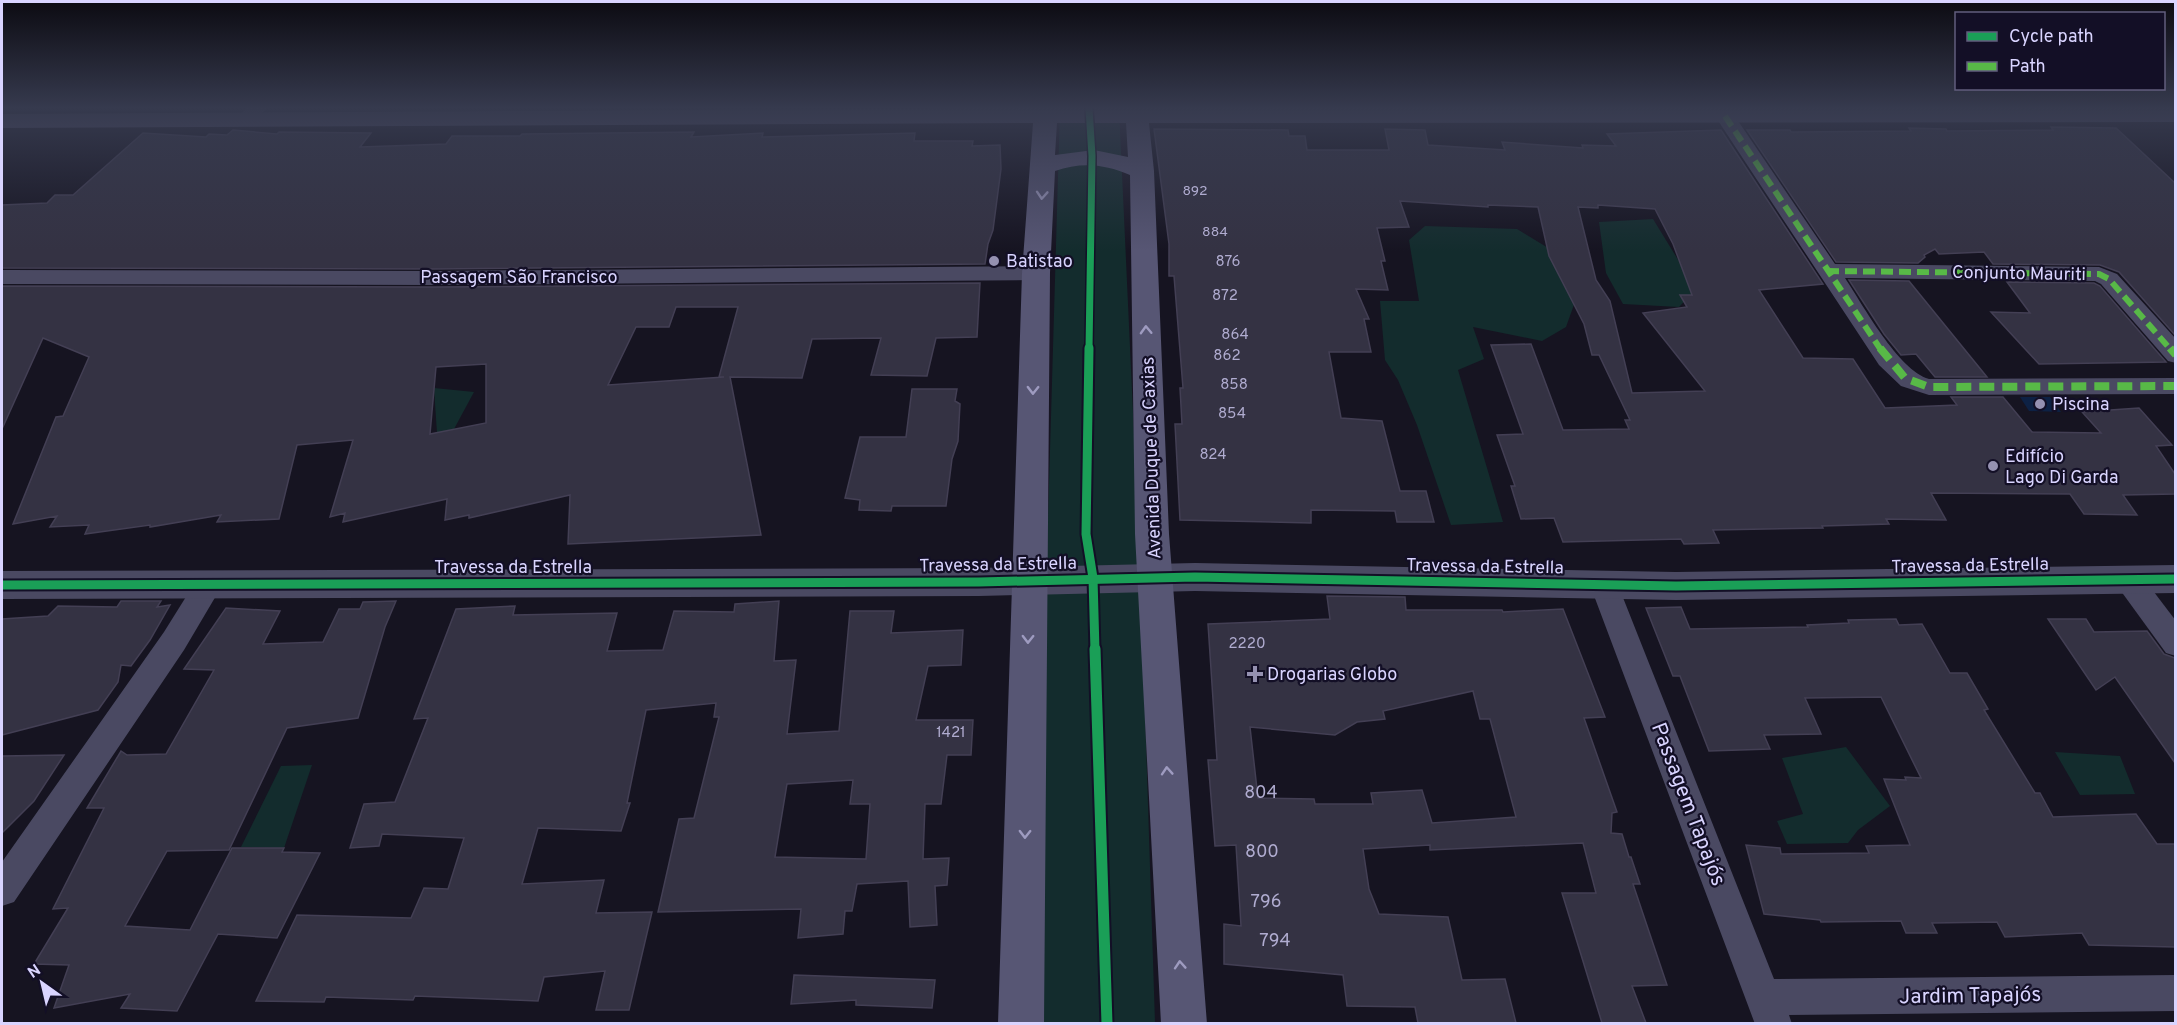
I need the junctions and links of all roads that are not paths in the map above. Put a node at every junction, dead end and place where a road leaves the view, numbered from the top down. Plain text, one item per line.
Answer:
1 (1044, 156) edge
2 (1140, 156) edge
3 (1751, 156) edge
4 (1044, 166) junction
5 (1142, 171) junction
6 (1827, 271) junction
7 (1036, 273) junction
8 (2, 278) edge
9 (2175, 355) edge
10 (2175, 386) edge
11 (1155, 578) junction
12 (2128, 579) junction
13 (2175, 579) edge
14 (1030, 580) junction
15 (209, 584) junction
16 (2, 585) edge
17 (1604, 585) junction
18 (2175, 644) edge
19 (2, 890) edge
20 (2175, 993) edge
21 (1769, 1010) edge
22 (1021, 1023) edge
23 (1184, 1023) edge

1 - 4 main road
2 - 5 main road, Avenida Duque de Caxias
3 - 6 street
4 - 5 main road
4 -> 7 main road
11 -> 5 main road, Avenida Duque de Caxias
6 - 9 street, Conjunto Mauriti
6 - 10 street
7 - 8 street, Passagem São Francisco
7 -> 14 main road
11 - 14 street, Travessa da Estrella
11 - 17 street, Travessa da Estrella
23 -> 11 main road, Avenida Duque de Caxias
12 - 13 street, Travessa da Estrella
12 - 17 street, Travessa da Estrella
12 - 18 street
14 - 15 street, Travessa da Estrella
14 -> 22 main road
15 - 16 street, Travessa da Estrella
15 - 19 street
17 - 21 street, Passagem Tapajós
20 - 21 street, Jardim Tapajós

